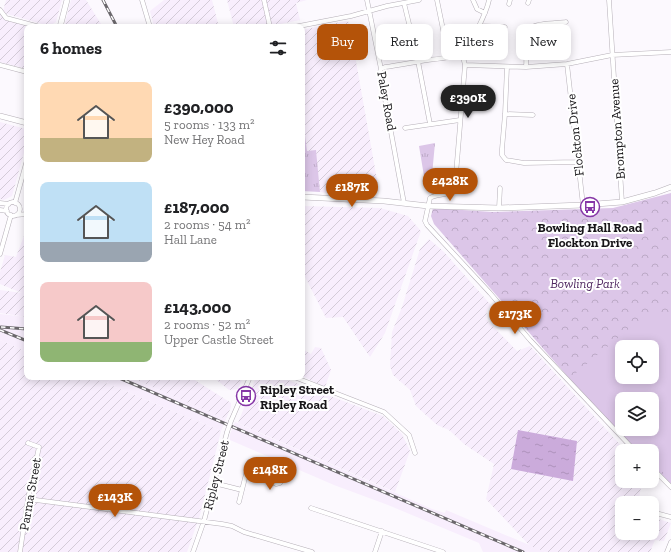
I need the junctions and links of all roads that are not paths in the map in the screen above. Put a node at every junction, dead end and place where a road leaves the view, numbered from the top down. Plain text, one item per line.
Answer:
1 (67, 0) edge
2 (142, 0) edge
3 (264, 0) edge
4 (367, 0) edge
5 (419, 0) edge
6 (438, 0) edge
7 (473, 0) edge
8 (489, 0) edge
9 (609, 0) edge
10 (404, 3) junction
11 (0, 10) edge
12 (369, 11) junction
13 (485, 13) junction
14 (566, 22) dead end
15 (29, 24) edge
16 (61, 24) edge
17 (149, 24) edge
18 (269, 24) edge
19 (442, 24) edge
20 (480, 24) edge
21 (305, 25) edge
22 (671, 52) edge
23 (612, 56) junction
24 (441, 58) edge
25 (464, 60) edge
26 (418, 61) junction
27 (567, 64) junction
28 (0, 65) edge
29 (465, 65) junction
30 (507, 67) junction
31 (526, 67) junction
32 (381, 69) junction
33 (24, 71) edge
34 (505, 114) junction
35 (533, 115) dead end
36 (0, 116) edge
37 (460, 120) junction
38 (24, 122) edge
39 (430, 124) junction
40 (405, 128) dead end
41 (577, 162) junction
42 (24, 171) edge
43 (671, 187) edge
44 (500, 188) dead end
45 (305, 197) edge
46 (622, 202) junction
47 (0, 203) edge
48 (15, 203) junction
49 (404, 203) junction
50 (9, 204) junction
51 (583, 205) junction
52 (428, 206) junction
53 (20, 208) junction
54 (499, 208) junction
55 (0, 210) edge
56 (7, 211) junction
57 (24, 211) edge
58 (24, 214) edge
59 (11, 215) junction
60 (16, 215) junction
61 (0, 254) edge
62 (249, 380) edge
63 (302, 380) edge
64 (28, 443) dead end
65 (629, 444) edge
66 (415, 453) dead end
67 (249, 462) dead end
68 (246, 474) junction
69 (659, 475) edge
70 (284, 476) dead end
71 (214, 484) junction
72 (671, 487) edge
73 (242, 490) junction
74 (28, 499) junction
75 (239, 502) dead end
76 (311, 508) dead end
77 (659, 514) edge
78 (671, 517) edge
79 (204, 521) junction
80 (382, 531) junction
81 (671, 542) edge
82 (20, 552) edge
83 (193, 552) edge
84 (312, 552) edge
85 (375, 552) edge
86 (443, 552) edge
87 (667, 552) edge

1 - 16 street
2 - 17 street
3 - 18 street
4 - 12 street, Paley Road
5 - 10 street
6 - 19 street
7 - 13 street
8 - 13 street
9 - 23 street, Brompton Avenue
10 - 12 street
10 - 26 street
11 - 15 street
12 - 21 street
12 - 32 street, Paley Road
13 - 20 street
14 - 31 street
22 - 23 street
23 - 27 street
23 - 46 street, Brompton Avenue
24 - 26 street
25 - 29 street
26 - 32 street
26 - 39 street
27 - 31 street
27 - 41 street, Flockton Drive
28 - 33 street
29 - 30 street
29 - 37 street
30 - 31 street
30 - 34 street
32 - 49 street, Paley Road
34 - 35 street
34 - 41 street
36 - 38 street
37 - 39 street
37 - 52 street
39 - 40 street
41 - 51 street, Flockton Drive
42 - 48 street
43 - 46 street
44 - 54 street
45 - 49 street
46 - 51 street
47 - 50 street
48 - 50 street
48 - 53 street
49 - 52 street
50 - 56 street
51 - 54 street
52 - 54 street
52 - 65 street
53 - 57 street
53 - 60 street
55 - 56 street
56 - 59 street
58 - 60 street
59 - 60 street
59 - 61 street
62 - 71 street, Ripley Street, bridge
63 - 66 street
64 - 74 street, Parma Street
67 - 68 street
68 - 70 street
68 - 73 street
69 - 72 street
71 - 73 street
71 - 79 street, Ripley Street
73 - 75 street
74 - 79 street
74 - 82 street, Parma Street
76 - 80 street
77 - 78 street
79 - 83 street, Ripley Street
79 - 84 street
80 - 85 street
80 - 86 street
81 - 87 street

